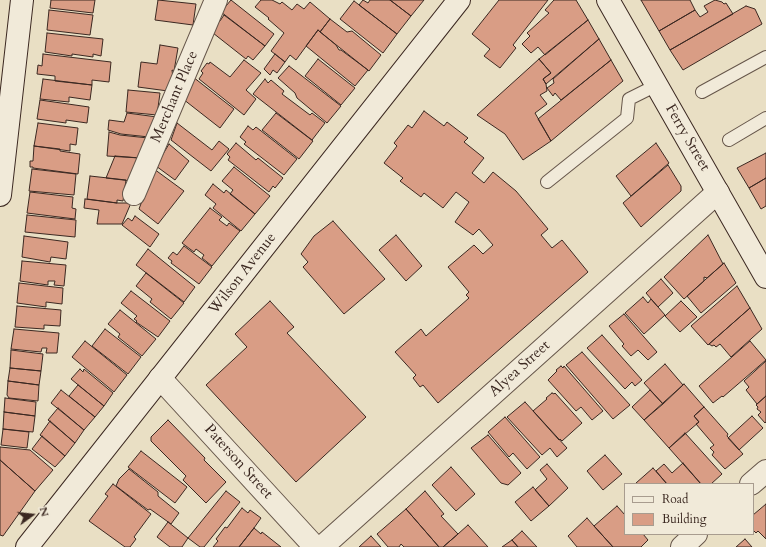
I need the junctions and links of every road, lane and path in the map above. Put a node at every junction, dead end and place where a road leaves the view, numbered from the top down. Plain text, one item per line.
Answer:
1 (22, 0) edge
2 (216, 0) edge
3 (459, 0) edge
4 (608, 0) edge
5 (766, 57) edge
6 (657, 85) junction
7 (702, 92) dead end
8 (766, 118) edge
9 (729, 140) dead end
10 (547, 182) dead end
11 (718, 192) junction
12 (134, 194) dead end
13 (0, 195) edge
14 (766, 277) edge
15 (160, 378) junction
16 (766, 471) edge
17 (752, 483) edge
18 (695, 535) edge
19 (27, 547) edge
20 (315, 547) edge
21 (322, 547) edge
22 (682, 547) edge

1 - 13 street
2 - 12 street, Merchant Place
3 - 15 street, Wilson Avenue
4 - 6 street, Ferry Street
5 - 7 lane
6 - 10 lane
6 - 11 street, Ferry Street
8 - 9 lane
11 - 14 street, Ferry Street
11 - 21 street, Alyea Street
15 - 19 street, Wilson Avenue
15 - 20 street, Paterson Street
16 - 17 street
18 - 22 street

